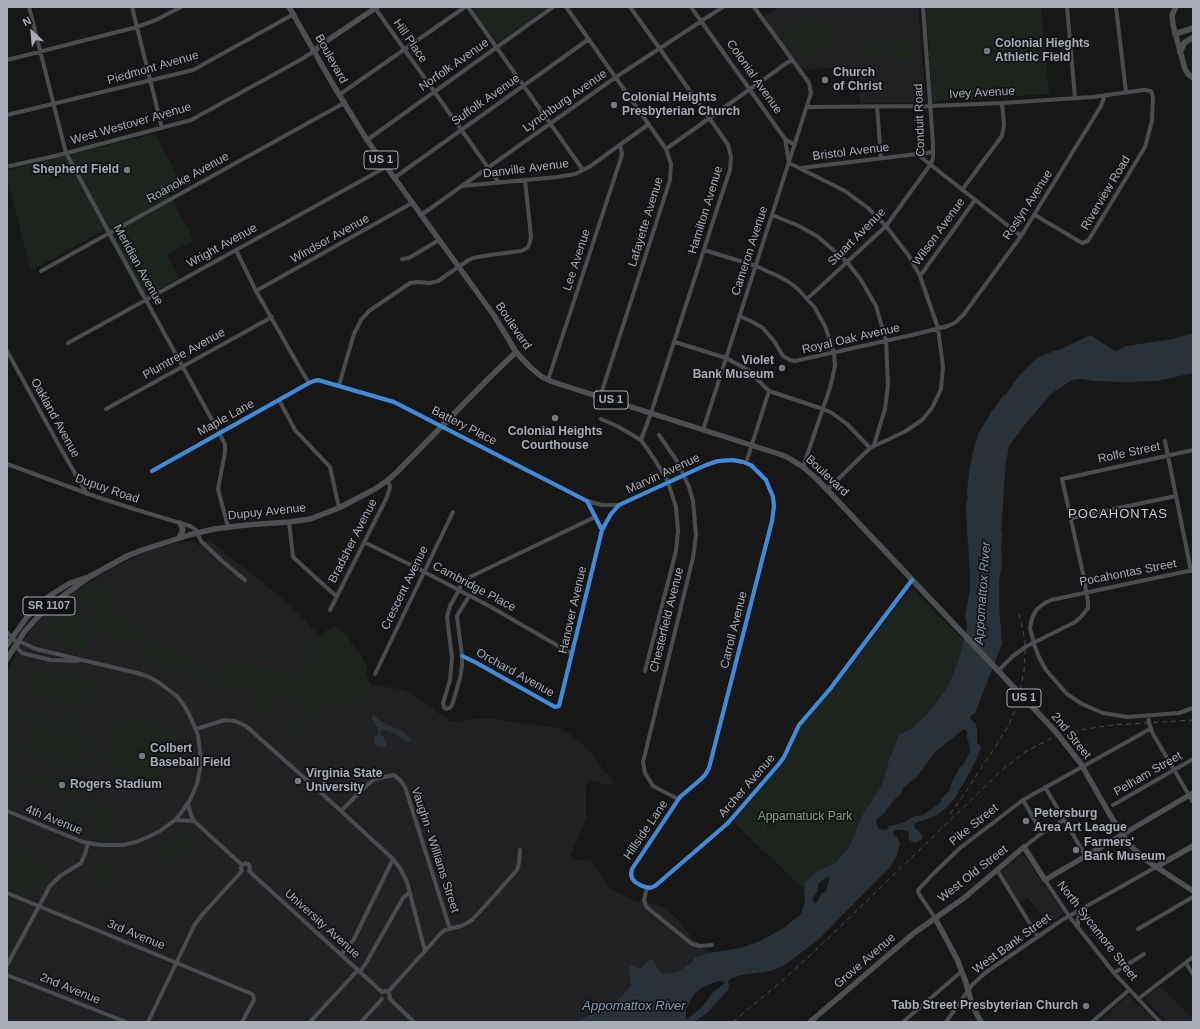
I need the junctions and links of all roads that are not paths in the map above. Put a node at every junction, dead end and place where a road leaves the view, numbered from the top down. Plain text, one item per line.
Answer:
1 (29, 7) edge
2 (132, 7) edge
3 (181, 7) edge
4 (290, 7) edge
5 (465, 7) edge
6 (468, 7) edge
7 (553, 7) edge
8 (566, 7) edge
9 (630, 7) edge
10 (691, 7) edge
11 (723, 7) edge
12 (754, 7) edge
13 (923, 7) edge
14 (1067, 7) edge
15 (1116, 7) edge
16 (1176, 7) edge
17 (376, 8) edge
18 (294, 14) junction
19 (701, 21) junction
20 (137, 27) junction
21 (1193, 28) edge
22 (1176, 35) junction
23 (1192, 38) edge
24 (589, 39) junction
25 (496, 47) junction
26 (660, 48) junction
27 (404, 50) junction
28 (41, 51) junction
29 (314, 51) junction
30 (1180, 52) junction
31 (7, 60) edge
32 (791, 60) junction
33 (616, 77) junction
34 (1193, 78) edge
35 (150, 81) junction
36 (523, 86) junction
37 (751, 90) junction
38 (434, 92) junction
39 (1126, 92) junction
40 (339, 95) junction
41 (1105, 95) junction
42 (1153, 97) joint
43 (1075, 98) junction
44 (344, 103) junction
45 (1002, 103) junction
46 (53, 104) junction
47 (877, 106) junction
48 (930, 106) junction
49 (807, 107) junction
50 (7, 115) edge
51 (710, 119) junction
52 (550, 124) junction
53 (649, 124) junction
54 (162, 128) junction
55 (461, 130) junction
56 (785, 139) junction
57 (367, 140) junction
58 (620, 145) junction
59 (795, 145) junction
60 (666, 149) junction
61 (933, 152) junction
62 (66, 153) junction
63 (917, 154) junction
64 (881, 158) junction
65 (789, 163) junction
66 (10, 166) dead end
67 (930, 166) junction
68 (386, 167) junction
69 (488, 168) junction
70 (801, 168) junction
71 (583, 170) junction
72 (394, 178) junction
73 (525, 180) junction
74 (499, 183) junction
75 (462, 186) junction
76 (962, 190) junction
77 (974, 200) junction
78 (412, 203) junction
79 (772, 215) junction
80 (1035, 215) junction
81 (421, 216) junction
82 (886, 226) junction
83 (109, 233) junction
84 (1021, 236) junction
85 (439, 240) junction
86 (236, 250) junction
87 (704, 250) junction
88 (402, 258) dead end
89 (847, 262) junction
90 (756, 266) junction
91 (458, 267) junction
92 (41, 271) dead end
93 (920, 276) junction
94 (256, 290) junction
95 (807, 299) junction
96 (146, 300) junction
97 (739, 316) junction
98 (272, 317) junction
99 (959, 320) joint
100 (938, 328) junction
101 (886, 341) junction
102 (675, 342) junction
103 (68, 343) dead end
104 (7, 351) edge
105 (516, 352) junction
106 (834, 353) junction
107 (726, 358) junction
108 (182, 366) junction
109 (548, 380) junction
110 (309, 383) junction
111 (339, 385) junction
112 (768, 391) junction
113 (600, 397) junction
114 (279, 400) junction
115 (106, 409) dead end
116 (823, 409) junction
117 (651, 413) junction
118 (601, 419) dead end
119 (442, 427) junction
120 (703, 430) junction
121 (219, 433) junction
122 (658, 435) dead end
123 (641, 440) junction
124 (1165, 441) dead end
125 (752, 445) junction
126 (872, 446) junction
127 (1193, 450) edge
128 (1167, 455) junction
129 (746, 463) junction
130 (7, 464) edge
131 (803, 467) junction
132 (152, 471) dead end
133 (684, 475) junction
134 (388, 480) junction
135 (668, 482) junction
136 (826, 490) junction
137 (87, 494) junction
138 (1176, 496) junction
139 (587, 501) junction
140 (619, 505) junction
141 (339, 508) junction
142 (453, 512) dead end
143 (595, 517) junction
144 (1071, 518) junction
145 (180, 522) junction
146 (290, 522) junction
147 (228, 527) junction
148 (602, 530) junction
149 (197, 534) junction
150 (179, 538) junction
151 (364, 542) junction
152 (1192, 570) edge
153 (424, 572) junction
154 (89, 577) junction
155 (245, 580) dead end
156 (912, 580) junction
157 (459, 590) junction
158 (923, 592) joint
159 (1087, 592) junction
160 (469, 596) junction
161 (337, 597) junction
162 (330, 610) dead end
163 (7, 632) edge
164 (12, 637) junction
165 (17, 643) junction
166 (7, 645) edge
167 (572, 654) junction
168 (462, 656) junction
169 (7, 659) edge
170 (85, 661) junction
171 (645, 671) dead end
172 (998, 671) junction
173 (375, 674) dead end
174 (557, 707) joint
175 (1193, 708) edge
176 (1148, 716) junction
177 (196, 729) junction
178 (1150, 729) junction
179 (1193, 759) edge
180 (1174, 770) junction
181 (1045, 787) junction
182 (1191, 794) edge
183 (678, 799) junction
184 (1023, 800) junction
185 (1193, 802) edge
186 (188, 804) junction
187 (1113, 805) dead end
188 (342, 811) junction
189 (7, 812) edge
190 (175, 820) junction
191 (1064, 820) junction
192 (194, 821) junction
193 (1042, 833) junction
194 (1122, 834) junction
195 (88, 843) junction
196 (1193, 846) edge
197 (1024, 847) junction
198 (520, 850) dead end
199 (1085, 855) junction
200 (393, 859) junction
201 (242, 865) junction
202 (1156, 867) junction
203 (997, 870) junction
204 (242, 871) junction
205 (249, 871) junction
206 (1045, 880) junction
207 (647, 887) junction
208 (1193, 891) edge
209 (410, 892) junction
210 (7, 893) edge
211 (1193, 897) edge
212 (38, 906) junction
213 (1080, 910) junction
214 (1069, 916) junction
215 (935, 918) junction
216 (1078, 927) junction
217 (1138, 928) dead end
218 (450, 929) junction
219 (1038, 937) junction
220 (712, 944) dead end
221 (425, 950) junction
222 (1144, 954) dead end
223 (341, 955) junction
224 (1193, 957) edge
225 (178, 962) junction
226 (1186, 963) junction
227 (7, 965) edge
228 (359, 971) junction
229 (962, 971) junction
230 (1114, 973) junction
231 (1193, 974) edge
232 (7, 975) edge
233 (968, 990) junction
234 (1129, 990) junction
235 (382, 992) junction
236 (388, 992) junction
237 (389, 998) junction
238 (382, 999) junction
239 (1138, 999) junction
240 (126, 1022) edge
241 (148, 1022) edge
242 (242, 1022) edge
243 (310, 1022) edge
244 (361, 1022) edge
245 (414, 1022) edge
246 (810, 1022) edge
247 (903, 1022) edge
248 (946, 1022) edge
249 (981, 1022) edge
250 (1092, 1022) edge
251 (1160, 1022) edge

1 - 28 street, Meridian Avenue
2 - 20 street
3 - 20 street
4 - 18 main road, Boulevard / US 1
5 - 27 street
6 - 25 street
7 - 25 street, Norfolk Avenue
8 - 24 street, Lafayette Avenue
9 - 26 street, Hamilton Avenue
10 - 19 street, Colonial Avenue
11 - 19 street, Lynchburg Avenue
12 - 32 street
13 - 48 street, Conduit Road
14 - 43 street
15 - 39 street
16 - 22 main road
17 - 27 street, Hill Place
17 - 29 main road
18 - 29 main road, Boulevard / US 1
18 - 35 street, Piedmont Avenue
19 - 26 street, Lynchburg Avenue
19 - 37 street, Colonial Avenue
20 - 28 street
20 - 35 street
21 - 22 highway
22 - 23 highway
22 - 30 main road
23 - 30 highway
24 - 33 street, Lafayette Avenue
24 - 36 street, Suffolk Avenue
25 - 36 street
25 - 38 street, Norfolk Avenue
26 - 33 street, Lynchburg Avenue
26 - 51 street, Hamilton Avenue
27 - 38 street, Hill Place
27 - 40 street
28 - 31 street
28 - 46 street, Meridian Avenue
29 - 40 main road, Boulevard / US 1
29 - 54 street, West Westover Avenue
30 - 34 main road
32 - 37 street
32 - 49 street, Cameron Avenue
33 - 52 street, Lynchburg Avenue
33 - 53 street, Lafayette Avenue
35 - 46 street, Piedmont Avenue
35 - 54 street
36 - 52 street
36 - 55 street, Suffolk Avenue
37 - 51 street
37 - 56 street, Colonial Avenue
38 - 55 street, Hill Place
38 - 57 street, Norfolk Avenue
39 - 41 street, Ivey Avenue
39 - 42 street, Ivey Avenue
40 - 44 main road, Boulevard / US 1
41 - 43 street, Ivey Avenue
41 - 80 street, Roslyn Avenue
42 - 80 street, Riverview Road
43 - 45 street, Ivey Avenue
44 - 57 main road, Boulevard / US 1
44 - 83 street, Roanoke Avenue
45 - 48 street, Ivey Avenue
45 - 76 street
46 - 50 street, Piedmont Avenue
46 - 62 street, Meridian Avenue
47 - 48 street, Ivey Avenue
47 - 49 street, Ivey Avenue
47 - 64 street
48 - 61 street, Conduit Road
49 - 59 street, Cameron Avenue
51 - 60 street
51 - 87 street, Hamilton Avenue
52 - 69 street, Lynchburg Avenue
52 - 71 street
53 - 58 street, Danville Avenue
53 - 60 street, Lafayette Avenue
54 - 62 street, West Westover Avenue
55 - 69 street, Hill Place
55 - 72 street, Suffolk Avenue
56 - 59 street
56 - 65 street, Colonial Avenue
57 - 68 main road, Boulevard / US 1
58 - 71 street, Danville Avenue
58 - 109 street, Lee Avenue
59 - 65 street, Cameron Avenue
60 - 113 street, Lafayette Avenue
61 - 63 street, Bristol Avenue
61 - 67 street, Conduit Road
62 - 66 street, West Westover Avenue
62 - 83 street, Meridian Avenue
63 - 64 street, Bristol Avenue
63 - 67 street
64 - 70 street, Bristol Avenue
65 - 70 street, Bristol Avenue
65 - 79 street, Cameron Avenue
67 - 76 street, Conduit Road
67 - 82 street, Stuart Avenue
68 - 72 main road, Boulevard / US 1
68 - 86 street, Wright Avenue
69 - 74 street, Hill Place
69 - 75 street, Lynchburg Avenue
70 - 82 street
71 - 73 street, Danville Avenue
72 - 78 main road, Boulevard / US 1
73 - 74 street, Danville Avenue
73 - 91 street
74 - 75 street, Danville Avenue
75 - 81 street, Lynchburg Avenue
76 - 77 street, Conduit Road
77 - 84 street, Conduit Road
77 - 93 street, Wilson Avenue
78 - 81 main road, Boulevard / US 1
78 - 94 street, Windsor Avenue
79 - 89 street
79 - 90 street, Cameron Avenue
80 - 84 street, Roslyn Avenue
81 - 85 main road, Boulevard / US 1
82 - 89 street, Stuart Avenue
82 - 93 street
83 - 92 street, Roanoke Avenue
83 - 96 street, Meridian Avenue
84 - 99 street, Roslyn Avenue
85 - 88 street
85 - 91 main road, Boulevard / US 1
86 - 94 street
86 - 96 street, Wright Avenue
87 - 90 street
87 - 102 street, Hamilton Avenue
89 - 95 street, Stuart Avenue
89 - 101 street
90 - 95 street
90 - 97 street, Cameron Avenue
91 - 105 main road, Boulevard / US 1
91 - 111 street
93 - 100 street
94 - 98 street
95 - 106 street
96 - 103 street, Wright Avenue
96 - 108 street, Meridian Avenue
97 - 106 street, Royal Oak Avenue
97 - 107 street, Cameron Avenue
98 - 108 street, Plumtree Avenue
98 - 110 street
99 - 100 street, Royal Oak Avenue
100 - 101 street, Royal Oak Avenue
100 - 126 street
101 - 106 street, Royal Oak Avenue
101 - 126 street
102 - 107 street
102 - 117 street, Hamilton Avenue
104 - 137 street, Oakland Avenue
105 - 109 main road, Boulevard / US 1
105 - 119 main road, Dupuy Avenue
106 - 116 street
107 - 112 street
107 - 120 street, Cameron Avenue
108 - 115 street, Plumtree Avenue
108 - 121 street, Meridian Avenue
109 - 113 main road, Boulevard / US 1
110 - 111 street, Battery Place
110 - 114 street, Maple Lane
111 - 119 street, Battery Place
112 - 116 street
112 - 125 street
113 - 117 main road, Boulevard / US 1
114 - 121 street, Maple Lane
114 - 141 street
116 - 126 street
116 - 131 street
117 - 120 main road, Boulevard / US 1
117 - 123 street, Hamilton Avenue
118 - 123 street, Chesterfield Avenue
119 - 134 main road, Dupuy Avenue
119 - 139 street, Battery Place
120 - 125 main road, Boulevard / US 1
121 - 132 street, Maple Lane
121 - 147 street, Meridian Avenue
122 - 133 street, Chesterfield Avenue
123 - 135 street, Chesterfield Avenue
124 - 128 street
125 - 129 street
125 - 131 main road, Boulevard / US 1
126 - 136 street
127 - 128 street, Rolfe Street
128 - 138 street
128 - 144 street, Rolfe Street
129 - 133 street, Marvin Avenue
129 - 183 street, Carroll Avenue
130 - 137 street, Dupuy Road
131 - 136 main road, Boulevard / US 1
133 - 135 street, Marvin Avenue
133 - 183 street, Chesterfield Avenue
134 - 141 main road, Dupuy Avenue
134 - 151 street, Bradsher Avenue
135 - 140 street, Marvin Avenue
135 - 171 street, Chesterfield Avenue
136 - 156 main road, Boulevard / US 1
137 - 145 street, Dupuy Road
138 - 144 street
138 - 152 street
139 - 140 street, Marvin Avenue
139 - 143 street
140 - 148 street, Marvin Avenue
141 - 146 main road, Dupuy Avenue
142 - 153 street, Crescent Avenue
143 - 148 street
143 - 157 street
144 - 159 street
145 - 149 street, Dupuy Road
145 - 150 main road
146 - 147 main road, Dupuy Avenue
146 - 161 street
147 - 149 main road, Dupuy Avenue / SR 1107
148 - 167 street, Hanover Avenue
149 - 150 main road, SR 1107
149 - 155 street, Dupuy Road
150 - 154 main road, SR 1107
151 - 153 street, Cambridge Place
151 - 161 street, Bradsher Avenue
152 - 159 street, Pocahontas Street
153 - 157 street, Cambridge Place
153 - 173 street, Crescent Avenue
154 - 164 main road, SR 1107
154 - 165 main road, SR 1107
156 - 158 main road, Boulevard / US 1
156 - 207 street, Archer Avenue
157 - 160 street, Cambridge Place
157 - 168 street
158 - 172 main road, 2nd Street / US 1
159 - 172 street
159 - 176 street, Pocahontas Street
160 - 167 street, Cambridge Place
160 - 168 street
161 - 162 street, Bradsher Avenue
163 - 164 street
164 - 165 street
164 - 166 main road, SR 1107
165 - 169 main road, SR 1107
165 - 170 street
165 - 170 street
167 - 174 street, Hanover Avenue
168 - 174 street, Orchard Avenue
170 - 177 street, 4th Avenue
172 - 194 main road, 2nd Street / US 1
175 - 176 street, Pocahontas Street
176 - 178 street
177 - 186 street, 4th Avenue
177 - 188 street
178 - 180 street
178 - 181 street, Pike Street
179 - 180 street, Pelham Street
180 - 182 street
180 - 187 street, Pelham Street
181 - 184 street, Pike Street
181 - 191 street
182 - 185 street
182 - 194 main road
183 - 207 street, Hillside Lane
184 - 193 street
184 - 215 street, Pike Street
186 - 190 street, 4th Avenue
186 - 192 street, University Avenue
188 - 200 street
188 - 218 street, Vaughn - Williams Street
189 - 195 street, 4th Avenue
190 - 192 street
190 - 195 street, 4th Avenue
191 - 193 street
191 - 199 street
192 - 201 street, University Avenue
193 - 197 street
194 - 199 main road
194 - 202 main road, US 1
195 - 212 street
196 - 202 main road
197 - 203 main road, West Old Street
197 - 206 main road, North Sycamore Street
198 - 218 street
199 - 206 main road
200 - 209 street
200 - 223 street
201 - 204 street
201 - 205 street, University Avenue
202 - 208 main road, US 1
202 - 213 street, West Bank Street
203 - 215 main road, West Old Street
203 - 219 street
204 - 205 street
204 - 225 street
205 - 223 street, University Avenue
206 - 214 street, North Sycamore Street
207 - 220 street
209 - 221 street
209 - 228 street
210 - 212 street, 3rd Avenue
211 - 217 street
212 - 225 street, 3rd Avenue
212 - 227 street
213 - 214 street, West Bank Street
213 - 216 street
214 - 216 street, North Sycamore Street
214 - 219 street, West Bank Street
215 - 229 main road
215 - 246 main road, Grove Avenue
216 - 230 street, North Sycamore Street
218 - 221 street
219 - 233 street, West Bank Street
221 - 236 street
222 - 230 street
223 - 228 street, University Avenue
224 - 226 street
225 - 241 street
225 - 242 street, 3rd Avenue
226 - 231 street
226 - 239 street
228 - 235 street, University Avenue
228 - 243 street
229 - 233 main road
229 - 247 street
230 - 234 street, North Sycamore Street
232 - 240 street, 2nd Avenue
233 - 248 street, West Bank Street
233 - 249 main road
234 - 239 street, North Sycamore Street
234 - 250 street
235 - 236 street
235 - 238 street
236 - 237 street
237 - 238 street
237 - 245 street
238 - 244 street
239 - 251 street, North Sycamore Street

